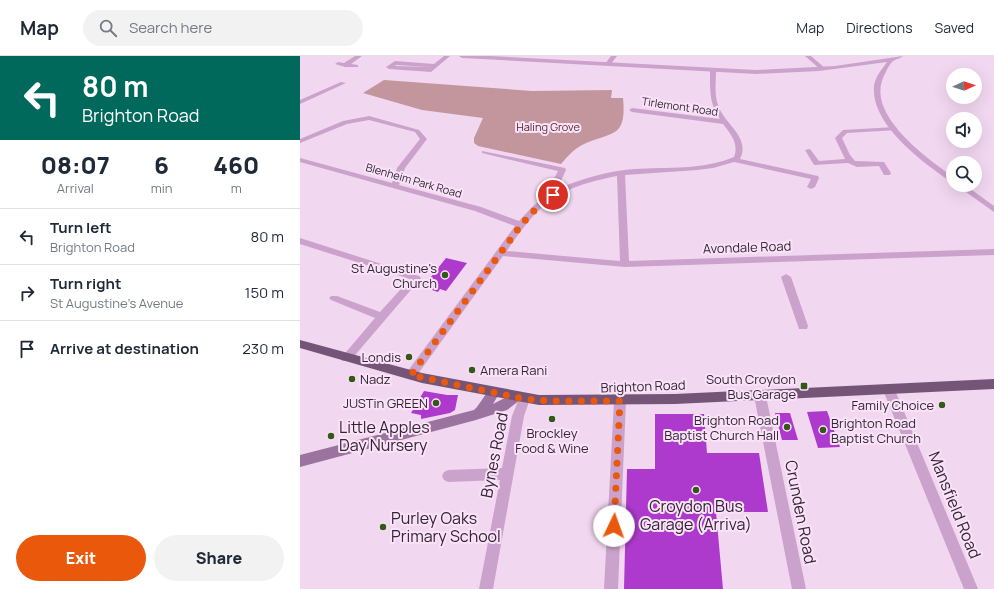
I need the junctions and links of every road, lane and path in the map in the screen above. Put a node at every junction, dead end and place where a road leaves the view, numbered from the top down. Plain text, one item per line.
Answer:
1 (359, 56) edge
2 (447, 56) edge
3 (462, 56) edge
4 (614, 56) edge
5 (808, 56) edge
6 (901, 56) edge
7 (530, 58) edge
8 (887, 59) edge
9 (870, 63) junction
10 (338, 64) dead end
11 (608, 64) junction
12 (345, 65) junction
13 (356, 66) dead end
14 (433, 68) junction
15 (884, 68) junction
16 (823, 69) junction
17 (713, 71) junction
18 (343, 83) dead end
19 (301, 100) edge
20 (632, 110) dead end
21 (725, 122) junction
22 (895, 129) junction
23 (300, 141) edge
24 (808, 150) dead end
25 (484, 152) dead end
26 (300, 160) edge
27 (734, 160) junction
28 (849, 161) junction
29 (621, 173) junction
30 (887, 173) dead end
31 (946, 175) edge
32 (395, 185) junction
33 (811, 187) dead end
34 (970, 192) edge
35 (553, 195) junction
36 (994, 210) edge
37 (521, 225) junction
38 (300, 241) edge
39 (994, 252) edge
40 (500, 253) junction
41 (625, 264) junction
42 (786, 277) dead end
43 (334, 298) dead end
44 (382, 317) junction
45 (803, 326) dead end
46 (300, 344) edge
47 (346, 358) junction
48 (411, 375) junction
49 (994, 384) edge
50 (889, 390) junction
51 (494, 392) junction
52 (760, 396) junction
53 (520, 398) junction
54 (620, 401) junction
55 (476, 415) junction
56 (300, 461) edge
57 (507, 474) junction
58 (448, 476) dead end
59 (486, 589) edge
60 (611, 589) edge
61 (799, 589) edge
62 (971, 589) edge

1 - 12 street
2 - 14 street
3 - 7 street
4 - 11 street
5 - 16 street
6 - 8 street
7 - 11 street
8 - 9 street
8 - 15 street
9 - 15 street
9 - 16 street
10 - 12 street
11 - 17 street
12 - 13 street
14 - 14 street
15 - 22 street
16 - 17 street
17 - 21 street
18 - 19 street
20 - 21 street, Tirlemont Road
21 - 27 street
22 - 28 street
22 - 31 street
23 - 32 street
24 - 28 street
25 - 35 street
26 - 32 street, Blenheim Park Road
27 - 29 street
27 - 33 street
28 - 30 street
29 - 35 street
29 - 41 street
32 - 37 street, Blenheim Park Road
34 - 36 street
35 - 37 street
37 - 40 street
38 - 44 street
39 - 41 street, Avondale Road
40 - 41 street, Avondale Road
40 - 48 street
42 - 45 street
43 - 44 street
44 - 47 street
46 - 47 main road, Brighton Road
47 - 48 main road, Brighton Road
48 - 51 main road, Brighton Road
49 - 50 main road, Brighton Road
50 - 52 main road, Brighton Road
50 - 62 street, Mansfield Road
51 - 53 main road, Brighton Road
51 - 55 main road
52 - 54 main road, Brighton Road
52 - 61 street, Crunden Road
53 - 54 main road, Brighton Road
53 - 55 main road
53 - 57 street, Bynes Road
54 - 60 street
55 - 56 main road
57 - 58 street
57 - 59 street, Bynes Road

